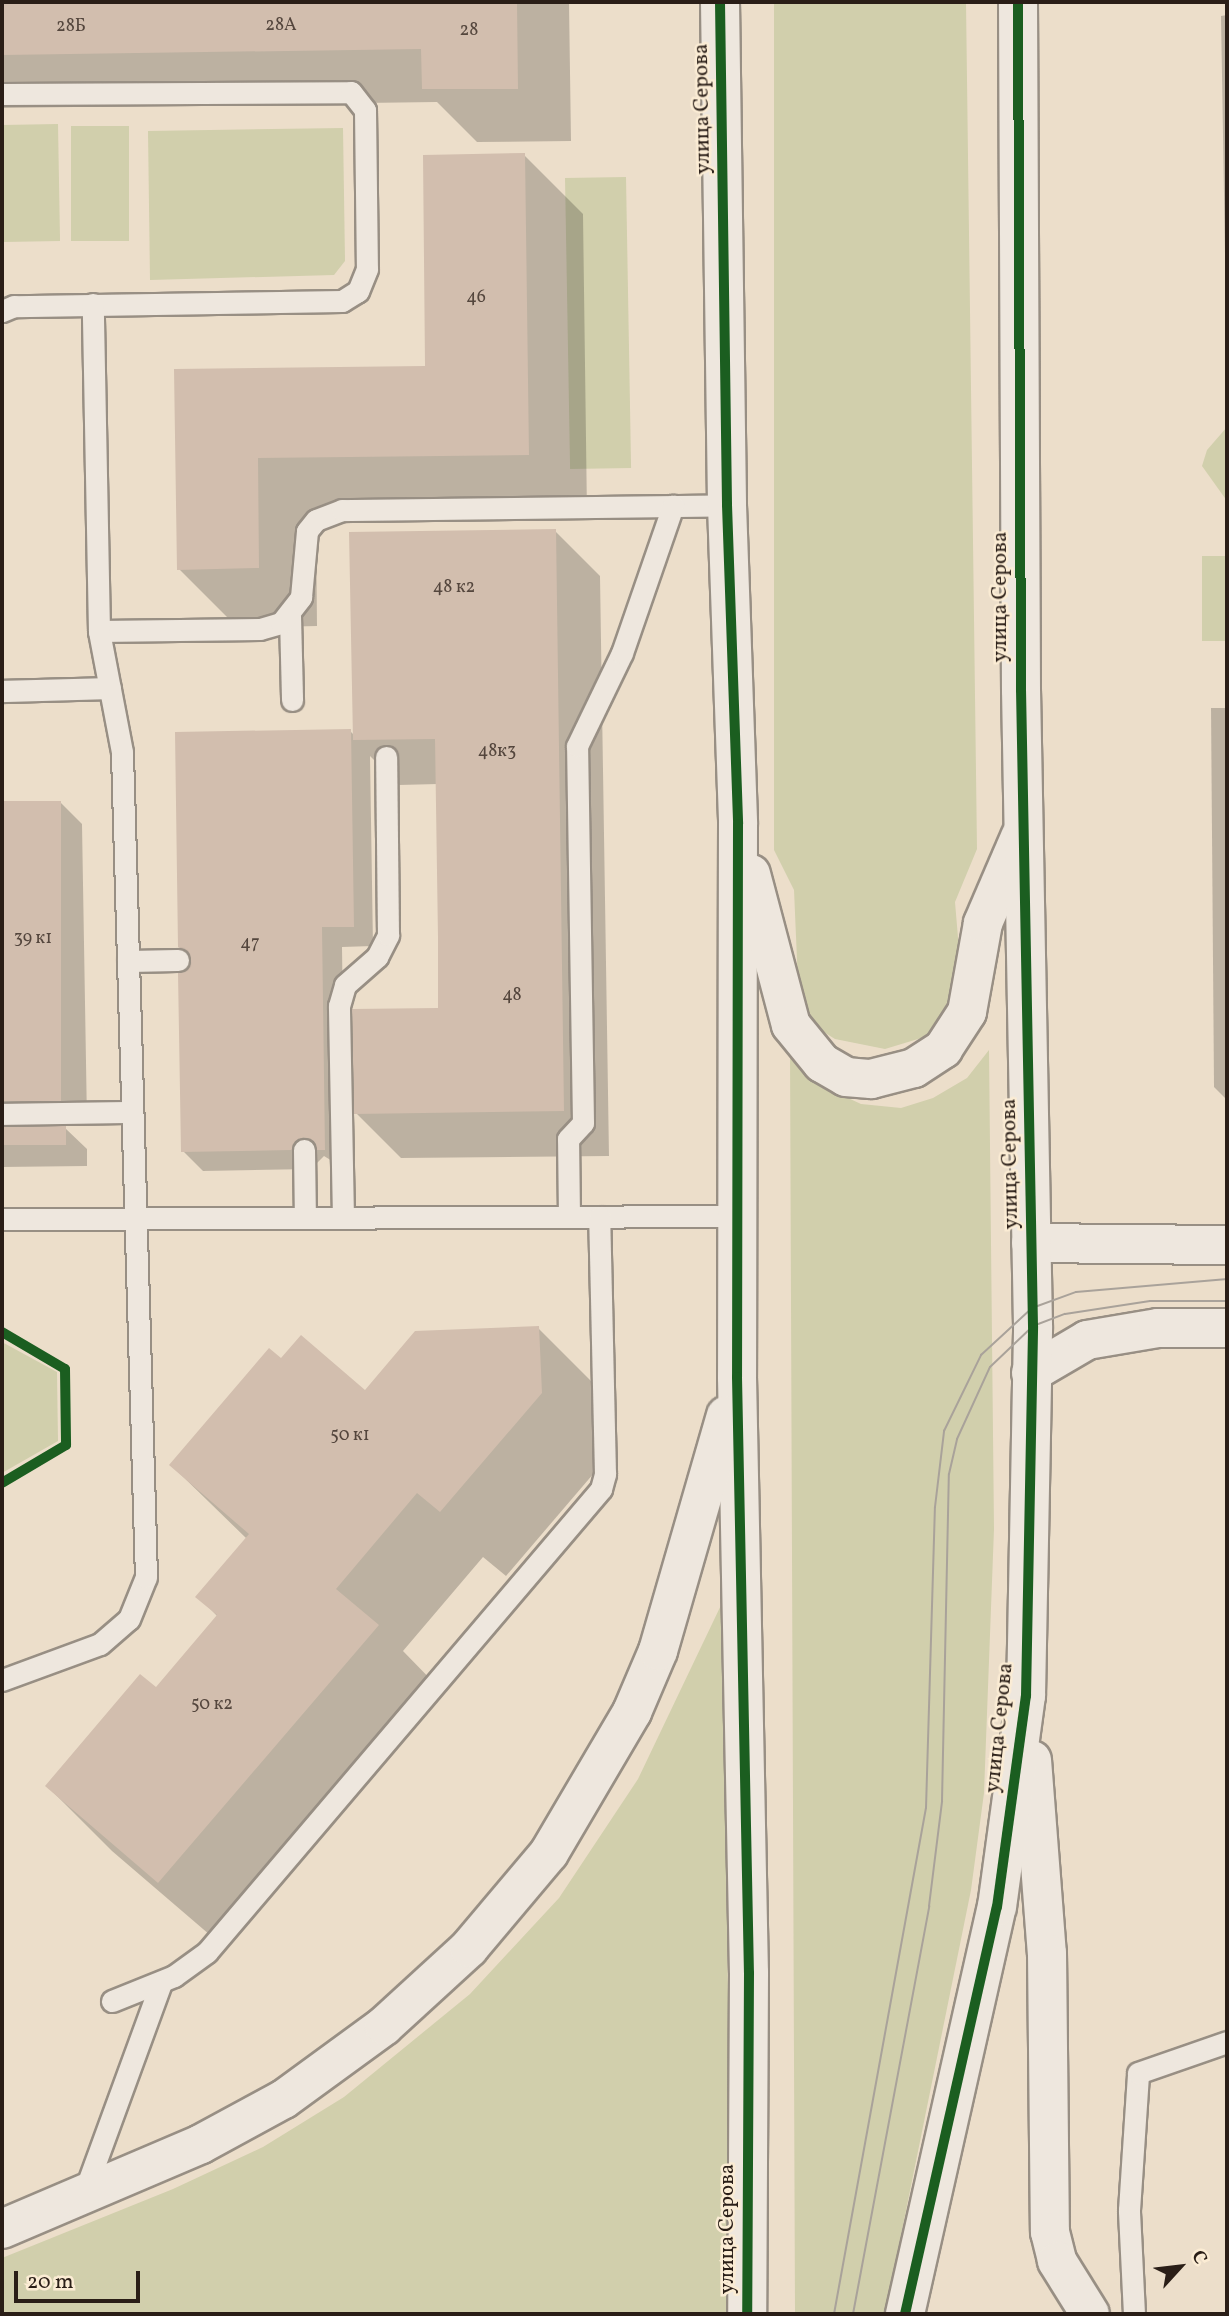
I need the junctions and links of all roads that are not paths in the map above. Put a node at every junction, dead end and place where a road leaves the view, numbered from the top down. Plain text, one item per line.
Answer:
1 (720, 2) edge
2 (1018, 2) edge
3 (2, 94) edge
4 (93, 304) junction
5 (2, 311) edge
6 (727, 505) junction
7 (673, 506) junction
8 (290, 616) junction
9 (99, 631) junction
10 (110, 688) junction
11 (2, 691) edge
12 (292, 700) dead end
13 (386, 757) dead end
14 (1026, 823) junction
15 (738, 824) junction
16 (178, 960) dead end
17 (128, 961) junction
18 (132, 1112) junction
19 (2, 1114) edge
20 (304, 1150) dead end
21 (738, 1216) junction
22 (569, 1217) junction
23 (599, 1217) junction
24 (305, 1218) junction
25 (343, 1218) junction
26 (2, 1219) edge
27 (135, 1219) junction
28 (1031, 1242) junction
29 (1227, 1245) edge
30 (1227, 1328) edge
31 (1031, 1373) junction
32 (737, 1377) junction
33 (2, 1680) edge
34 (1026, 1696) junction
35 (161, 1983) junction
36 (112, 2001) dead end
37 (1227, 2042) edge
38 (83, 2198) junction
39 (2, 2229) edge
40 (747, 2314) edge
41 (905, 2314) edge
42 (1090, 2314) edge
43 (1134, 2314) edge

1 - 6 street, улица Серова
2 - 14 street, улица Серова
3 - 4 lane
4 - 5 lane
4 - 9 lane
6 - 7 lane
6 - 15 street, улица Серова
7 - 8 lane
7 - 22 lane
8 - 9 lane
8 - 12 lane
9 - 10 lane
10 - 11 lane
10 - 17 lane
13 - 25 lane
14 - 15 street
14 - 28 street, улица Серова
15 - 21 street, улица Серова
16 - 17 lane
17 - 18 lane
18 - 19 lane
18 - 27 lane
20 - 24 lane
21 - 23 lane
21 - 32 street, улица Серова
22 - 23 lane
22 - 25 lane
23 - 35 lane
24 - 25 lane
24 - 27 lane
26 - 27 lane
27 - 33 lane
28 - 29 street
28 - 31 street, улица Серова
30 - 31 street
31 - 34 street, улица Серова
32 - 38 street
32 - 40 street, улица Серова
34 - 41 street, улица Серова
34 - 42 street, улица Серова
35 - 36 lane
35 - 38 lane
37 - 43 lane
38 - 39 street

